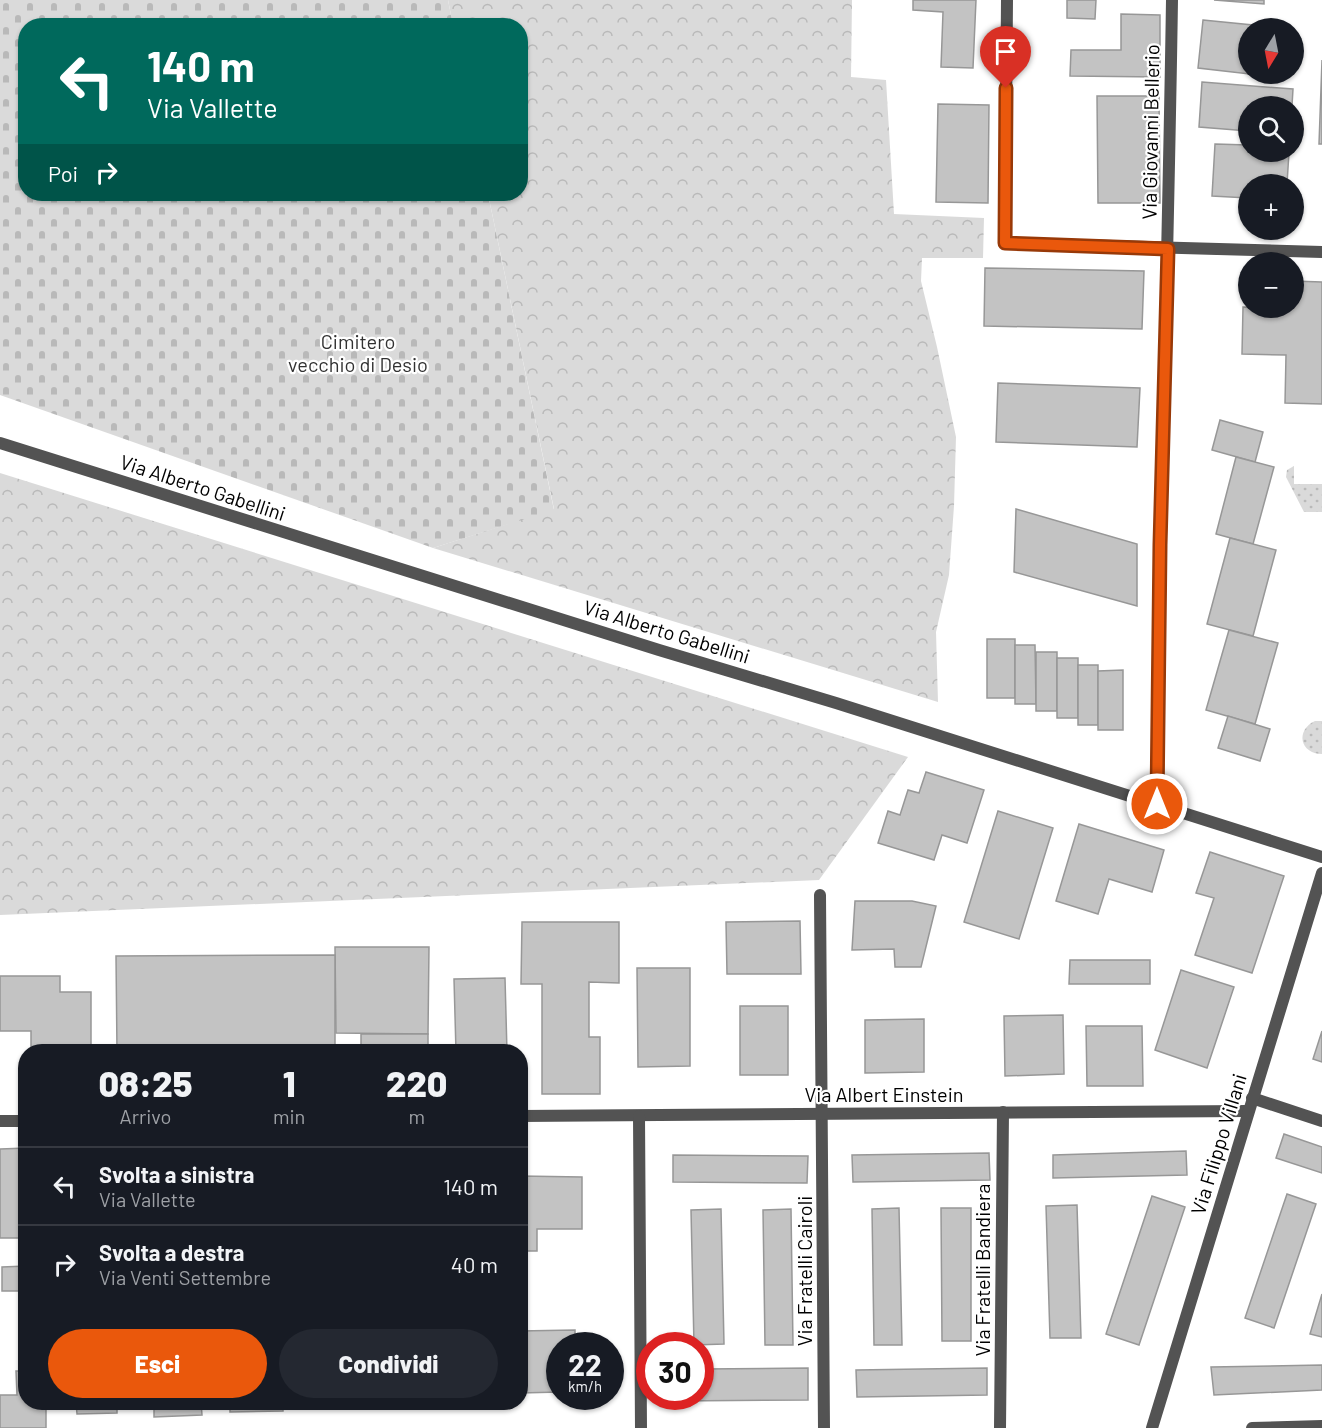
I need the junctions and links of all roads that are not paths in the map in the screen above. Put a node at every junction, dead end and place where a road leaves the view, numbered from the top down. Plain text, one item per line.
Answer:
1 (1007, 0) edge
2 (1172, 0) edge
3 (1168, 249) junction
4 (1322, 252) edge
5 (0, 443) edge
6 (1157, 804) junction
7 (1322, 857) edge
8 (1322, 873) edge
9 (820, 895) dead end
10 (1250, 1104) junction
11 (1003, 1112) junction
12 (822, 1113) junction
13 (528, 1116) edge
14 (639, 1116) junction
15 (18, 1120) edge
16 (0, 1121) edge
17 (1322, 1121) edge
18 (1322, 1426) edge
19 (641, 1428) edge
20 (825, 1428) edge
21 (1000, 1428) edge
22 (1152, 1428) edge
23 (1252, 1428) edge

1 - 3 street
2 - 3 street, Via Giovanni Bellerio
3 - 4 street
3 - 6 street, Via Giovanni Bellerio
5 - 6 street, Via Alberto Gabellini
6 - 7 street, Via Alberto Gabellini
8 - 10 street, Via Filippo Villani
9 - 12 street, Via Fratelli Cairoli
10 - 11 street, Via Albert Einstein
10 - 17 street, Via Albert Einstein
10 - 22 street, Via Filippo Villani
11 - 12 street, Via Albert Einstein
11 - 21 street, Via Fratelli Bandiera
12 - 14 street, Via Albert Einstein
12 - 20 street, Via Fratelli Cairoli
13 - 14 street, Via Albert Einstein
14 - 19 street
15 - 16 street
18 - 23 street

